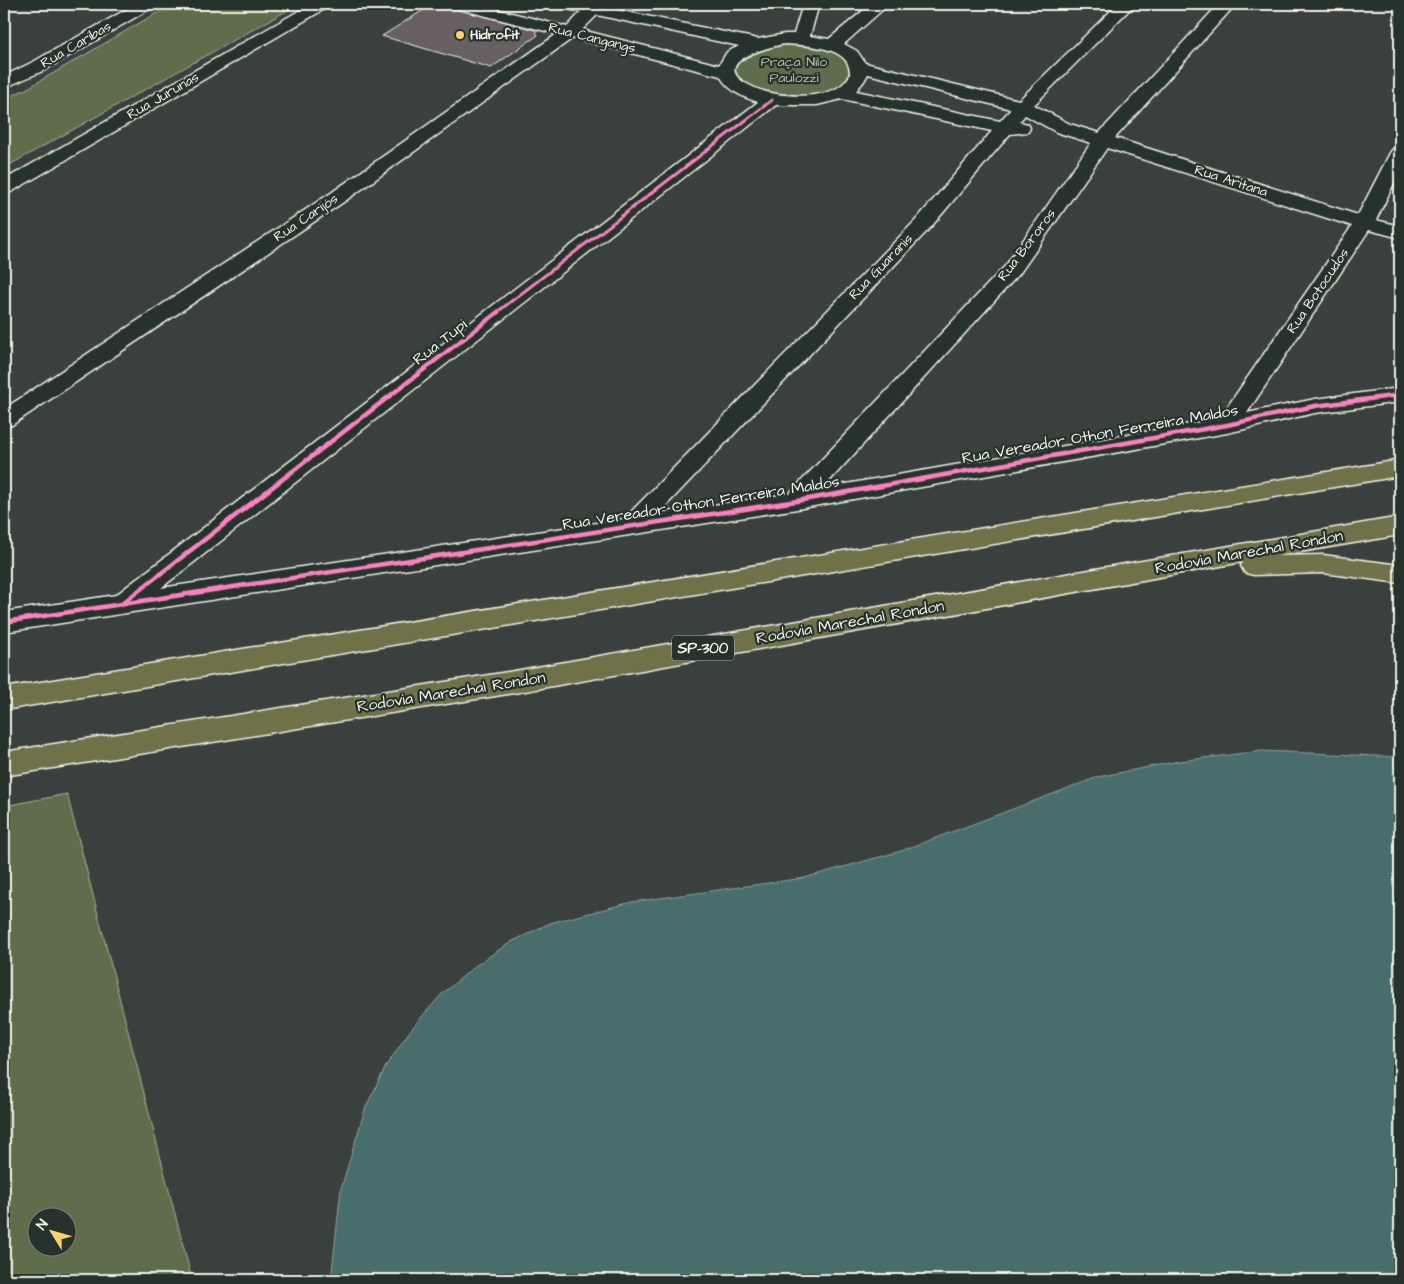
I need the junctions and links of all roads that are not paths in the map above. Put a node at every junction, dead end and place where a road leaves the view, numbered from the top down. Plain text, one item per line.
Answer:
1 (147, 4) edge
2 (322, 4) edge
3 (458, 4) edge
4 (566, 4) edge
5 (811, 4) edge
6 (881, 4) edge
7 (1127, 4) edge
8 (1228, 4) edge
9 (595, 7) edge
10 (571, 32) junction
11 (801, 39) junction
12 (755, 44) junction
13 (832, 46) junction
14 (858, 66) junction
15 (727, 72) junction
16 (4, 83) edge
17 (841, 92) junction
18 (772, 100) junction
19 (1023, 106) junction
20 (1005, 128) junction
21 (1063, 128) junction
22 (1103, 140) junction
23 (1400, 153) edge
24 (4, 188) edge
25 (1364, 223) junction
26 (1400, 232) edge
27 (1400, 395) edge
28 (4, 420) edge
29 (1227, 425) junction
30 (1400, 468) edge
31 (797, 501) junction
32 (1400, 526) edge
33 (631, 527) junction
34 (1400, 574) edge
35 (1066, 583) junction
36 (122, 604) junction
37 (4, 622) edge
38 (4, 699) edge
39 (4, 764) edge

1 - 16 street, Rua Caribas
2 - 24 street, Rua Jurunas
3 - 10 street, Rua Cangangs
4 - 9 street, Rua Cangangs
5 - 11 street
6 - 13 street
7 - 19 street, Rua Guaranis
8 - 22 street, Rua Bororos
9 - 10 street, Rua Carijós
9 - 12 street, Rua Cangangs
10 - 15 street, Rua Cangangs
10 - 28 street, Rua Carijós
11 - 12 street
11 - 13 street
12 - 15 street
13 - 14 street
14 - 17 street
14 - 19 street, Rua Aritana
15 - 18 street
17 - 18 street
17 - 20 street, Rua Aritana
18 - 36 street, Rua Tupi
19 - 20 street, Rua Guaranis
19 - 21 street, Rua Aritana
20 - 21 street, Rua Aritana
20 - 33 street, Rua Guaranis
21 - 22 street, Rua Aritana
22 - 25 street, Rua Aritana
22 - 31 street, Rua Bororos
23 - 25 street, Rua Botocudos
25 - 26 street, Rua Aritana
25 - 29 street, Rua Botocudos
27 - 29 street, Rua Vereador Othon Ferreira Maldos
29 - 31 street, Rua Vereador Othon Ferreira Maldos
30 - 38 highway
31 - 33 street, Rua Vereador Othon Ferreira Maldos
32 - 35 highway, Rodovia Marechal Rondon / SP-300
33 - 36 street, Rua Vereador Othon Ferreira Maldos
34 - 35 highway
35 - 39 highway, Rodovia Marechal Rondon / SP-300
36 - 37 street, Rua Vereador Othon Ferreira Maldos

